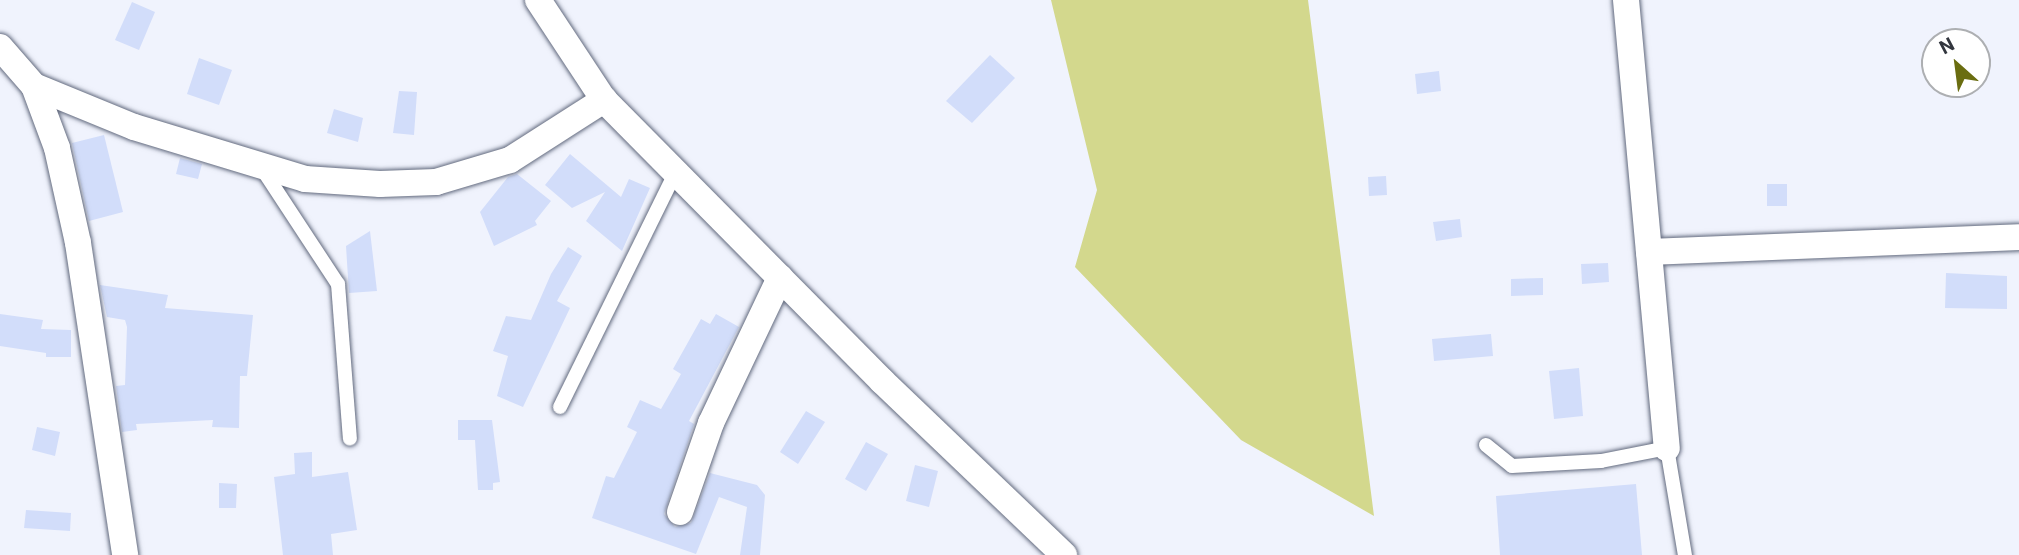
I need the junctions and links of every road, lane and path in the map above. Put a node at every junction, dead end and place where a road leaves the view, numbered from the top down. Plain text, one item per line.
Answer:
1 (538, 0) edge
2 (1626, 0) edge
3 (0, 47) edge
4 (34, 86) junction
5 (604, 100) junction
6 (261, 166) junction
7 (675, 173) junction
8 (2019, 237) edge
9 (1649, 252) junction
10 (780, 278) junction
11 (560, 407) dead end
12 (350, 439) dead end
13 (1486, 445) dead end
14 (1667, 448) junction
15 (680, 512) dead end
16 (125, 555) edge
17 (1064, 555) edge
18 (1685, 555) edge

1 - 5 street
2 - 9 street
3 - 4 street
4 - 6 street
4 - 16 street
5 - 6 street
5 - 7 street
6 - 12 lane
7 - 10 street
7 - 11 lane
8 - 9 street
9 - 14 street
10 - 15 street
10 - 17 street
13 - 14 lane
14 - 18 lane

